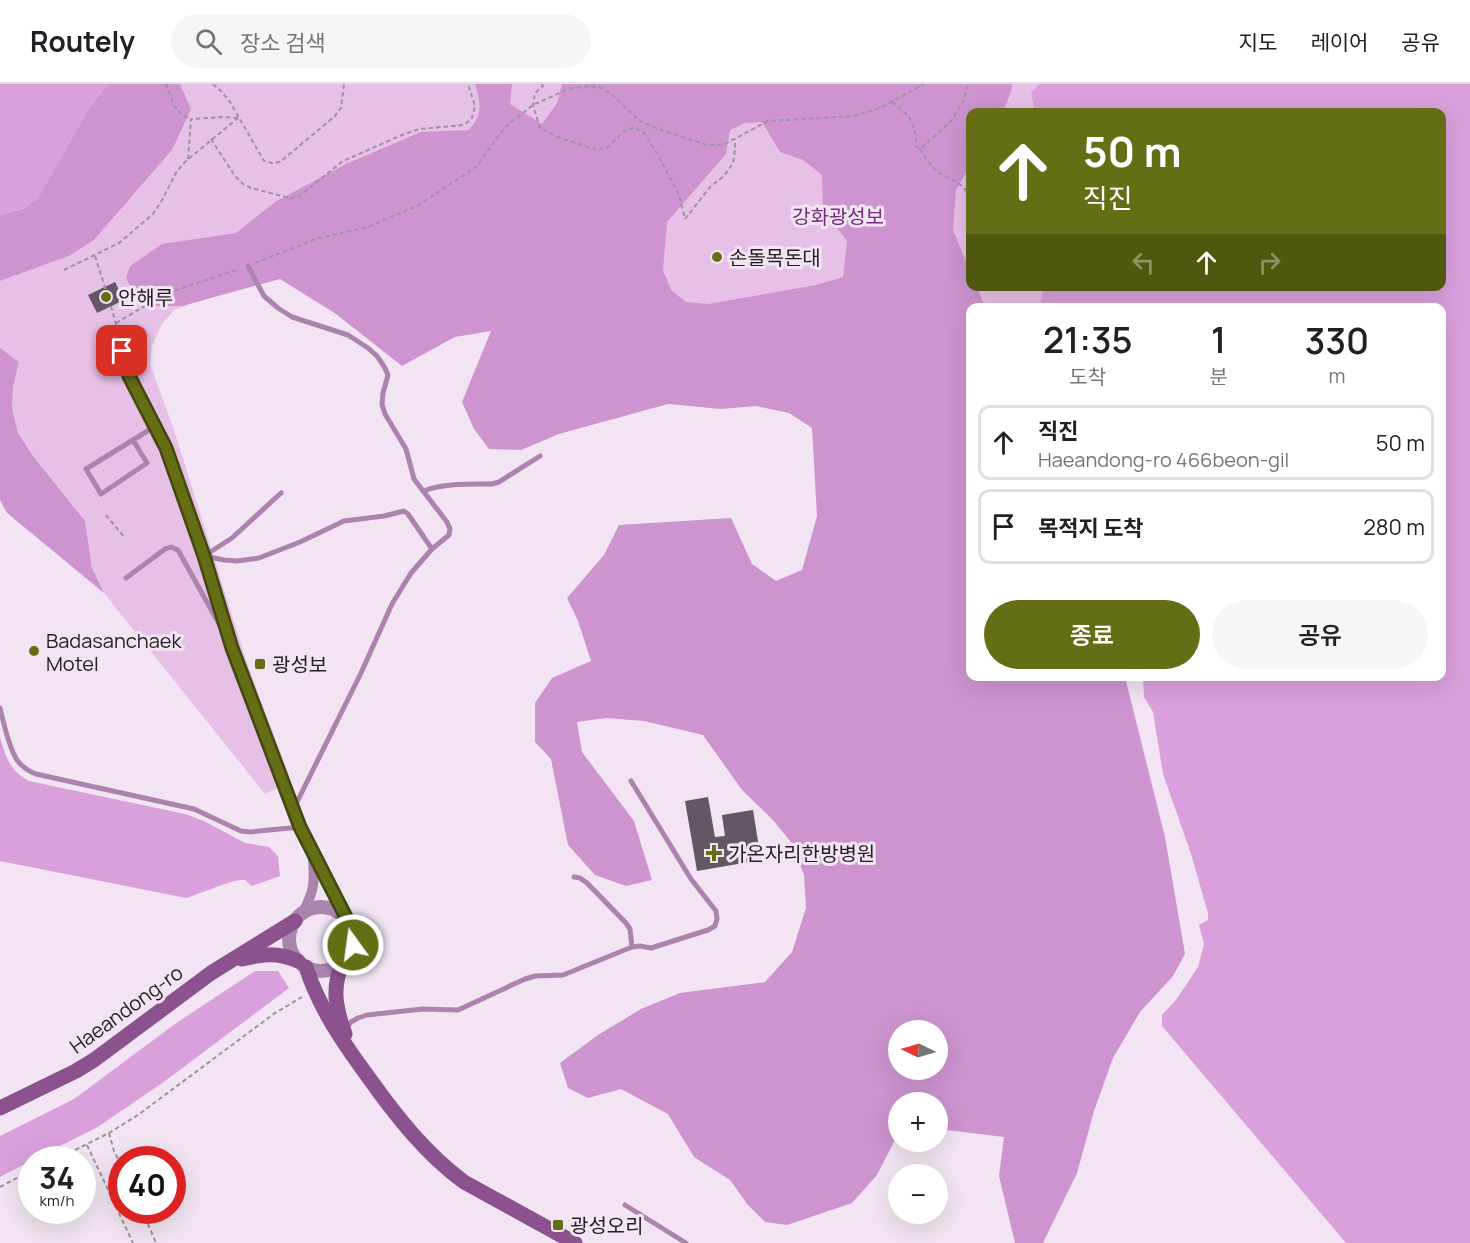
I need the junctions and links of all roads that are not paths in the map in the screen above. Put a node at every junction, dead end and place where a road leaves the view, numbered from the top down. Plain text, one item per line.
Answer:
1 (248, 266) road end
2 (122, 351) road end
3 (156, 426) junction
4 (133, 440) junction
5 (540, 456) dead end
6 (423, 491) junction
7 (281, 493) dead end
8 (432, 549) junction
9 (204, 556) junction
10 (126, 578) dead end
11 (232, 648) junction
12 (0, 708) edge
13 (631, 781) dead end
14 (293, 809) junction
15 (300, 827) junction
16 (312, 852) junction
17 (573, 877) dead end
18 (298, 917) junction
19 (350, 925) junction
20 (632, 947) junction
21 (343, 963) junction
22 (302, 964) junction
23 (212, 973) junction
24 (344, 1030) junction
25 (358, 1064) junction
26 (0, 1108) edge
27 (625, 1206) dead end
28 (575, 1243) edge
29 (686, 1243) edge

1 - 6 lane
2 - 3 street
3 - 4 lane
3 - 9 street
4 - 4 lane
5 - 6 lane
6 - 8 lane
7 - 9 lane
8 - 9 lane
8 - 14 lane
9 - 11 street
10 - 11 lane
11 - 14 street
12 - 15 lane
13 - 20 lane
14 - 15 street
15 - 16 street
16 - 18 street
16 - 19 street
17 - 20 lane
18 - 19 street
18 - 22 street
18 - 23 main road, Haeandong-ro
19 - 21 street
20 - 24 lane
21 - 22 street
21 - 24 main road
22 - 23 main road, Haeandong-ro
22 - 25 main road
23 - 26 main road, Haeandong-ro
24 - 25 main road
25 - 28 main road
27 - 29 lane

